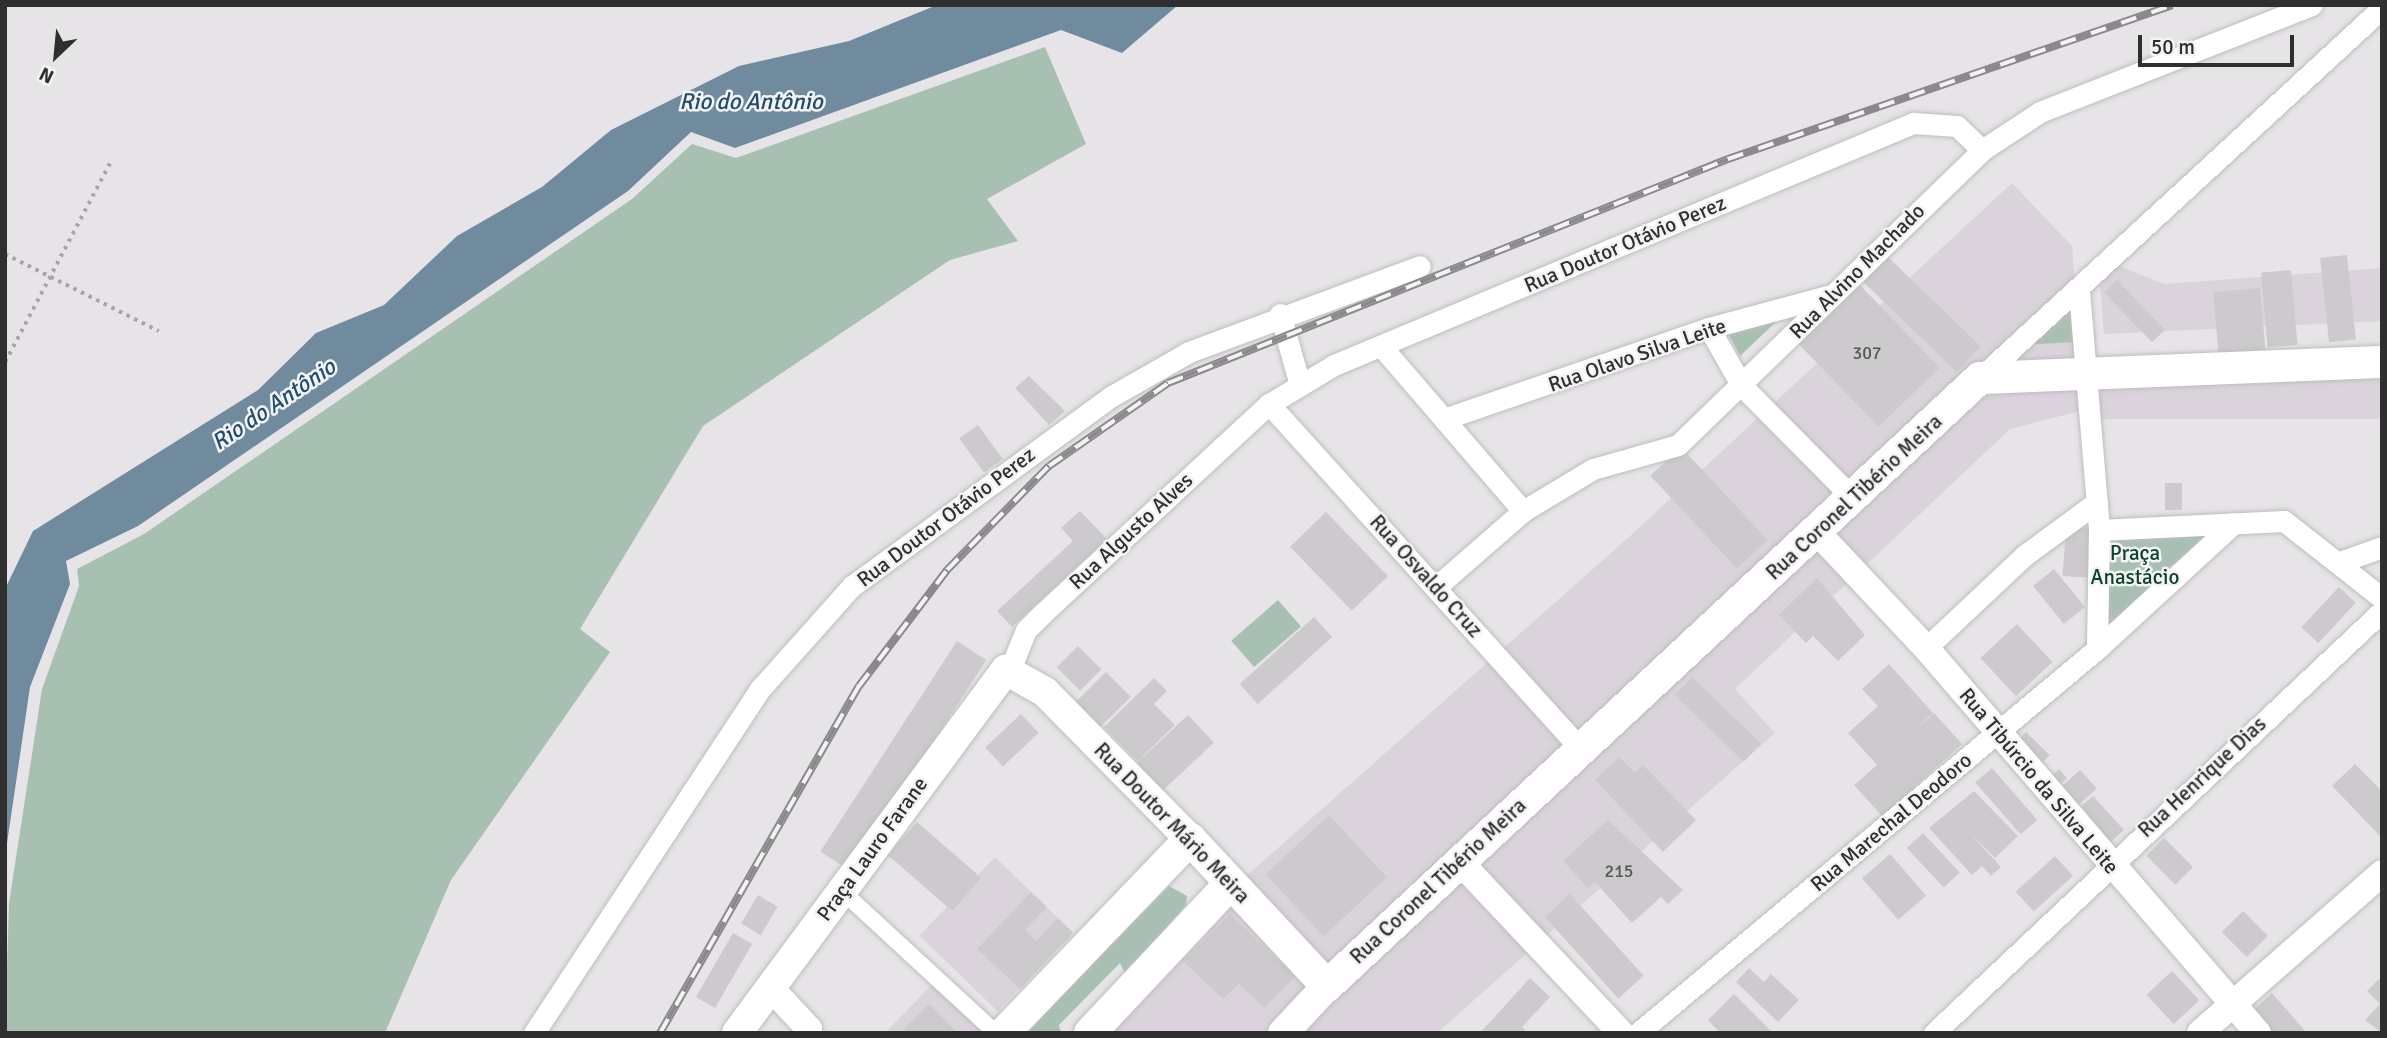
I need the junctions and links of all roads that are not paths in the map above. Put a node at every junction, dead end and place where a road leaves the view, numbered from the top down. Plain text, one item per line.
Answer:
1 (2312, 5) edge
2 (2382, 8) edge
3 (1982, 150) junction
4 (1420, 265) dead end
5 (2079, 291) junction
6 (1831, 295) junction
7 (1280, 314) junction
8 (1709, 328) junction
9 (1381, 346) junction
10 (2382, 362) edge
11 (1980, 378) junction
12 (2086, 378) junction
13 (1300, 385) junction
14 (1742, 386) junction
15 (1269, 404) junction
16 (1444, 419) junction
17 (1855, 500) junction
18 (2097, 502) junction
19 (1523, 511) junction
20 (2234, 523) junction
21 (2099, 530) junction
22 (1817, 532) junction
23 (2382, 547) edge
24 (2343, 561) junction
25 (1436, 587) junction
26 (2382, 598) edge
27 (2382, 611) edge
28 (1926, 648) junction
29 (2097, 649) junction
30 (1010, 669) junction
31 (1997, 734) junction
32 (1581, 749) junction
33 (1190, 839) junction
34 (1458, 860) junction
35 (2108, 863) junction
36 (2382, 873) edge
37 (1230, 884) junction
38 (842, 891) junction
39 (1327, 986) junction
40 (771, 988) junction
41 (2233, 1004) junction
42 (809, 1031) edge
43 (534, 1033) edge
44 (737, 1033) edge
45 (996, 1033) edge
46 (1004, 1033) edge
47 (1090, 1033) edge
48 (1283, 1033) edge
49 (1621, 1033) edge
50 (1638, 1033) edge
51 (1934, 1033) edge
52 (2200, 1033) edge
53 (2258, 1033) edge

1 - 3 street, Rua Alvino Machado
2 - 5 street, Rua Coronel Tibério Meira
3 - 6 street, Rua Alvino Machado
3 - 9 street, Rua Doutor Otávio Perez
4 - 7 street, Rua Doutor Otávio Perez
5 - 11 street, Rua Coronel Tibério Meira
5 - 12 street
6 - 8 street, Rua Olavo Silva Leite
6 - 14 street, Rua Alvino Machado
7 - 13 street
7 - 43 street, Rua Doutor Otávio Perez
8 - 14 street
8 - 16 street, Rua Olavo Silva Leite
9 - 13 street, Rua Doutor Otávio Perez
9 - 16 street
10 - 12 main road
11 - 12 main road
11 - 17 main road, Rua Coronel Tibério Meira
12 - 18 street
13 - 15 street, Rua Doutor Otávio Perez
14 - 17 street
14 - 19 street, Rua Alvino Machado
15 - 25 street, Rua Osvaldo Cruz
15 - 30 street, Rua Algusto Alves
16 - 19 street
17 - 22 main road, Rua Coronel Tibério Meira
18 - 21 street
18 - 28 street
19 - 25 street, Rua Alvino Machado
20 - 21 street
20 - 24 street
20 - 29 street, Rua Marechal Deodoro
21 - 29 street
22 - 28 street, Rua Tibúrcio da Silva Leite
22 - 32 main road, Rua Coronel Tibério Meira
23 - 24 street
24 - 26 street
25 - 32 street, Rua Osvaldo Cruz
27 - 35 street, Rua Henrique Dias
28 - 31 street, Rua Tibúrcio da Silva Leite
29 - 31 street, Rua Marechal Deodoro
30 - 33 main road, Rua Doutor Mário Meira
30 - 38 main road, Praça Lauro Farane
31 - 35 street, Rua Tibúrcio da Silva Leite
31 - 50 street, Rua Marechal Deodoro
32 - 34 main road, Rua Coronel Tibério Meira
33 - 37 main road, Rua Doutor Mário Meira
33 - 46 main road
34 - 39 main road, Rua Coronel Tibério Meira
34 - 49 street
35 - 41 street, Rua Tibúrcio da Silva Leite
35 - 51 street, Rua Henrique Dias
36 - 41 street
37 - 39 main road, Rua Doutor Mário Meira
37 - 47 main road
38 - 40 main road, Praça Lauro Farane
38 - 45 street
39 - 48 main road
40 - 42 street
40 - 44 main road, Praça Lauro Farane
41 - 52 street
41 - 53 street, Rua Tibúrcio da Silva Leite

